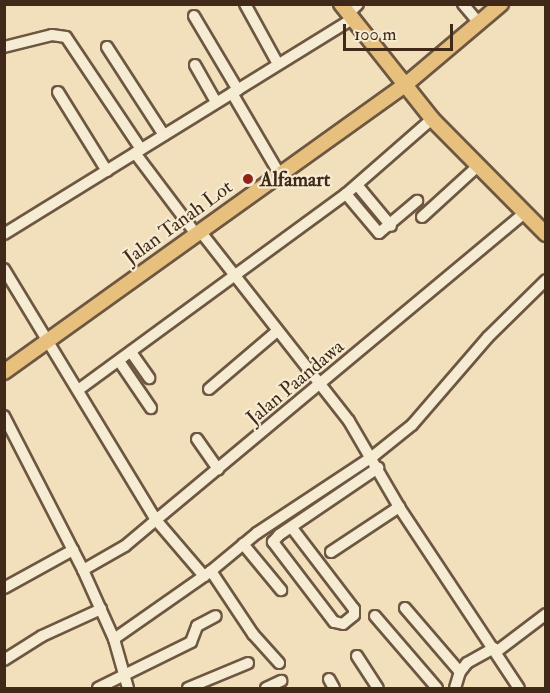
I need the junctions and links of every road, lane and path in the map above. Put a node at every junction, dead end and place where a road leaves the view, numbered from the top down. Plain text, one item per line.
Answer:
1 (245, 4) edge
2 (464, 4) edge
3 (501, 4) edge
4 (350, 10) edge
5 (195, 16) dead end
6 (479, 23) junction
7 (4, 47) edge
8 (107, 47) dead end
9 (278, 64) junction
10 (195, 65) dead end
11 (404, 86) junction
12 (235, 91) junction
13 (58, 92) dead end
14 (216, 102) junction
15 (432, 119) junction
16 (164, 135) junction
17 (138, 151) junction
18 (479, 165) junction
19 (107, 171) junction
20 (279, 173) junction
21 (357, 185) junction
22 (346, 194) junction
23 (417, 201) dead end
24 (524, 213) junction
25 (422, 217) dead end
26 (391, 226) junction
27 (198, 232) junction
28 (4, 234) edge
29 (546, 234) edge
30 (4, 269) edge
31 (234, 276) junction
32 (546, 280) edge
33 (276, 332) junction
34 (46, 341) junction
35 (131, 352) junction
36 (119, 361) junction
37 (4, 372) edge
38 (149, 378) dead end
39 (318, 386) junction
40 (209, 389) dead end
41 (78, 390) junction
42 (151, 408) dead end
43 (5, 419) edge
44 (197, 439) dead end
45 (372, 457) junction
46 (378, 468) junction
47 (218, 469) junction
48 (399, 507) junction
49 (156, 520) junction
50 (292, 528) junction
51 (243, 544) junction
52 (73, 550) junction
53 (331, 552) dead end
54 (83, 570) junction
55 (208, 574) junction
56 (4, 588) edge
57 (281, 590) dead end
58 (405, 608) dead end
59 (101, 609) junction
60 (546, 614) edge
61 (216, 616) dead end
62 (375, 616) dead end
63 (114, 639) junction
64 (495, 650) junction
65 (357, 656) dead end
66 (4, 660) edge
67 (248, 663) dead end
68 (279, 663) dead end
69 (460, 672) junction
70 (124, 674) junction
71 (281, 681) dead end
72 (98, 688) edge
73 (128, 688) edge
74 (188, 688) edge
75 (266, 688) edge
76 (378, 688) edge
77 (437, 688) edge
78 (456, 688) edge
79 (519, 688) edge

1 - 9 street
2 - 6 street
3 - 6 main road, Jalan Tanah Lot
4 - 9 street
4 - 11 main road
5 - 12 street
6 - 11 main road, Jalan Tanah Lot
7 - 17 street
8 - 16 street
9 - 12 street
10 - 14 street
11 - 15 main road
11 - 20 main road, Jalan Tanah Lot
12 - 14 street
12 - 20 street
13 - 19 street
14 - 16 street
15 - 18 main road
15 - 21 street
16 - 17 street
17 - 19 street
17 - 27 street
18 - 24 main road
18 - 25 street
19 - 28 street
20 - 27 main road, Jalan Tanah Lot
21 - 22 street
21 - 26 street
22 - 26 street
22 - 31 street
23 - 26 street
24 - 29 main road
24 - 39 street, Jalan Paandawa
27 - 31 street
27 - 34 main road, Jalan Tanah Lot
30 - 34 street
31 - 33 street
31 - 35 street
32 - 45 street
33 - 39 street
33 - 40 street
34 - 37 main road, Jalan Tanah Lot
34 - 41 street
35 - 36 street
35 - 38 street
36 - 41 street
36 - 42 street
39 - 45 street
39 - 47 street, Jalan Paandawa
41 - 49 street
43 - 52 street
44 - 47 street
45 - 46 street
45 - 51 street
46 - 48 street
46 - 50 street
47 - 49 street, Jalan Paandawa
48 - 53 street
48 - 64 street
49 - 54 street, Jalan Paandawa
49 - 55 street
50 - 50 street
51 - 55 street
51 - 57 street
52 - 54 street
52 - 56 street
54 - 59 street
55 - 63 street
55 - 68 street
58 - 69 street
59 - 63 street
59 - 66 street
60 - 64 street
61 - 70 street
62 - 77 street
63 - 70 street
64 - 69 street
64 - 79 street
65 - 76 street
67 - 74 street
69 - 78 street
70 - 72 street
70 - 73 street
71 - 75 street

